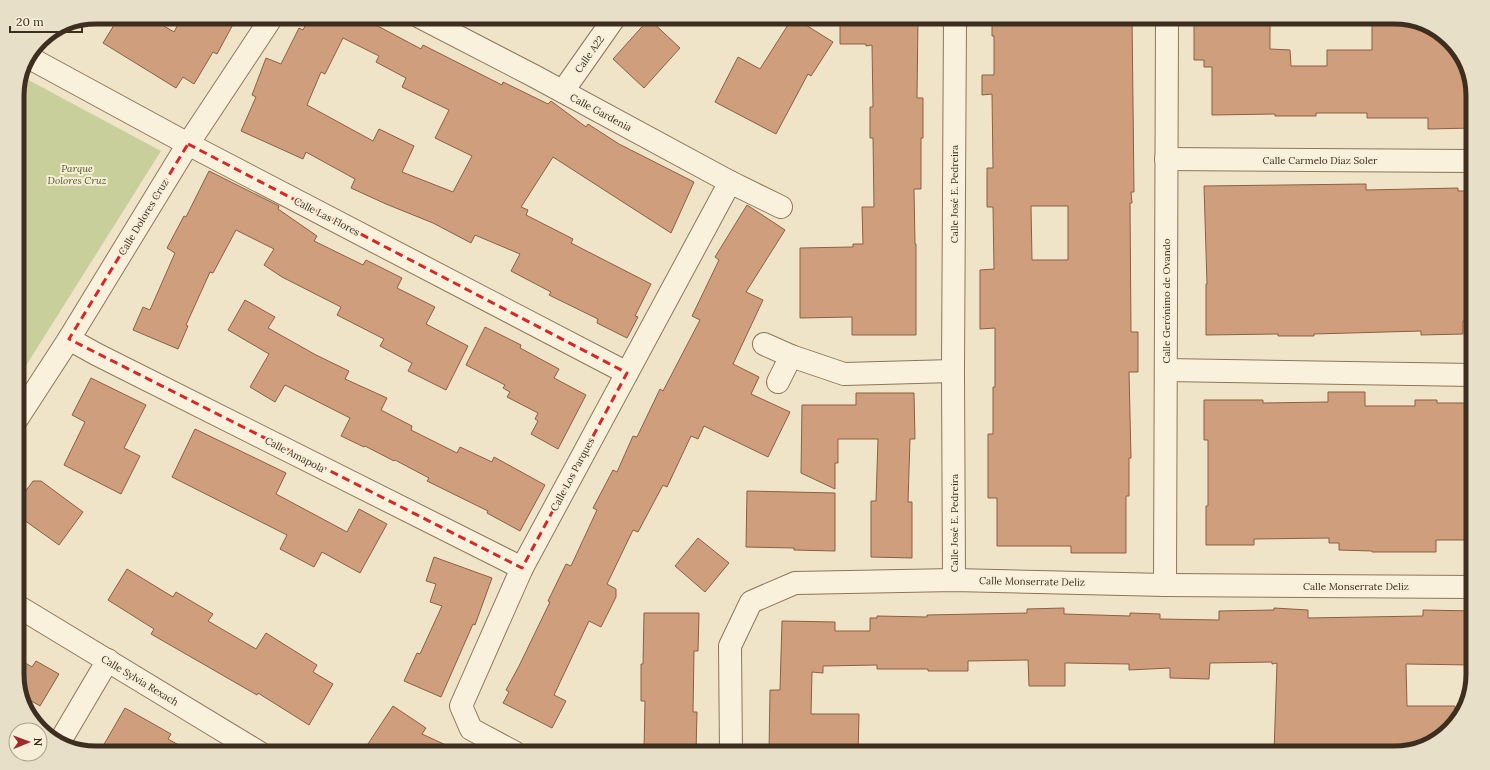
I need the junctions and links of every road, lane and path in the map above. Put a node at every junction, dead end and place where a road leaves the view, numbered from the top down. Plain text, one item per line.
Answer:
1 (267, 24) edge
2 (434, 24) edge
3 (610, 24) edge
4 (955, 24) edge
5 (1167, 24) edge
6 (34, 60) edge
7 (563, 91) junction
8 (188, 144) junction
9 (1166, 159) junction
10 (1466, 160) edge
11 (730, 182) junction
12 (781, 208) dead end
13 (69, 339) junction
14 (764, 344) dead end
15 (791, 356) junction
16 (1166, 370) junction
17 (953, 371) junction
18 (627, 373) junction
19 (1466, 374) edge
20 (778, 382) dead end
21 (24, 408) edge
22 (522, 568) junction
23 (954, 580) junction
24 (1165, 585) junction
25 (1466, 586) edge
26 (24, 610) edge
27 (108, 660) junction
28 (62, 738) edge
29 (249, 746) edge
30 (503, 746) edge
31 (730, 746) edge

1 - 8 street, Calle Dolores Cruz
2 - 7 street, Calle Gardenia
3 - 7 street, Calle A22
4 - 17 street, Calle José E. Pedreira
5 - 9 street, Calle Gerónimo de Ovando
6 - 8 street, Calle Las Flores
7 - 11 street, Calle Gardenia
8 - 13 street, Calle Dolores Cruz
8 - 18 street, Calle Las Flores
9 - 10 street, Calle Carmelo Díaz Soler
9 - 16 street, Calle Gerónimo de Ovando
11 - 12 street, Calle Gardenia
11 - 18 street, Calle Los Parques
13 - 21 street, Calle Dolores Cruz
13 - 22 street, Calle Amapola
14 - 15 street
15 - 17 street
15 - 20 street
16 - 19 street
16 - 24 street, Calle Gerónimo de Ovando
17 - 23 street, Calle José E. Pedreira
18 - 22 street, Calle Los Parques
22 - 30 street, Calle Los Parques
23 - 24 street, Calle Monserrate Deliz
23 - 31 street, Calle Monserrate Deliz
24 - 25 street, Calle Monserrate Deliz
26 - 27 street, Calle Sylvia Rexach
27 - 28 street
27 - 29 street, Calle Sylvia Rexach

